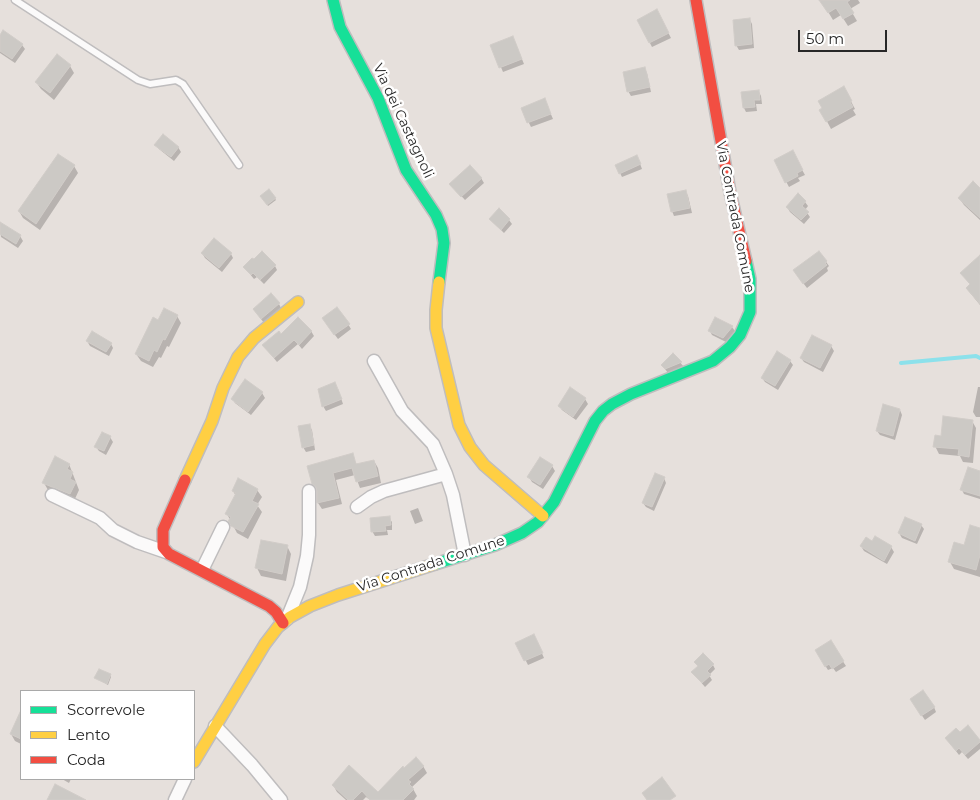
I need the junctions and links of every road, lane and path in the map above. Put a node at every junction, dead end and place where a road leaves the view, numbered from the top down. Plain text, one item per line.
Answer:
1 (15, 0) edge
2 (333, 0) edge
3 (696, 0) edge
4 (240, 165) dead end
5 (298, 302) dead end
6 (374, 361) dead end
7 (446, 474) junction
8 (309, 491) dead end
9 (52, 495) dead end
10 (357, 507) dead end
11 (543, 516) junction
12 (223, 527) dead end
13 (166, 552) junction
14 (465, 555) junction
15 (202, 570) junction
16 (285, 621) junction
17 (215, 726) junction
18 (195, 760) edge
19 (184, 780) edge
20 (174, 800) edge
21 (281, 800) edge

1 - 4 lane
2 - 11 street, Via dei Castagnoli
3 - 11 street, Via Contrada Comune
5 - 13 street
6 - 7 street
7 - 10 street
7 - 14 street
8 - 16 street
9 - 13 street
11 - 14 street, Via Contrada Comune
12 - 15 street
13 - 15 street
14 - 16 street, Via Contrada Comune
15 - 16 street
16 - 17 street, Via Contrada Comune
17 - 18 street, Via Contrada Comune
17 - 21 street
19 - 20 street

